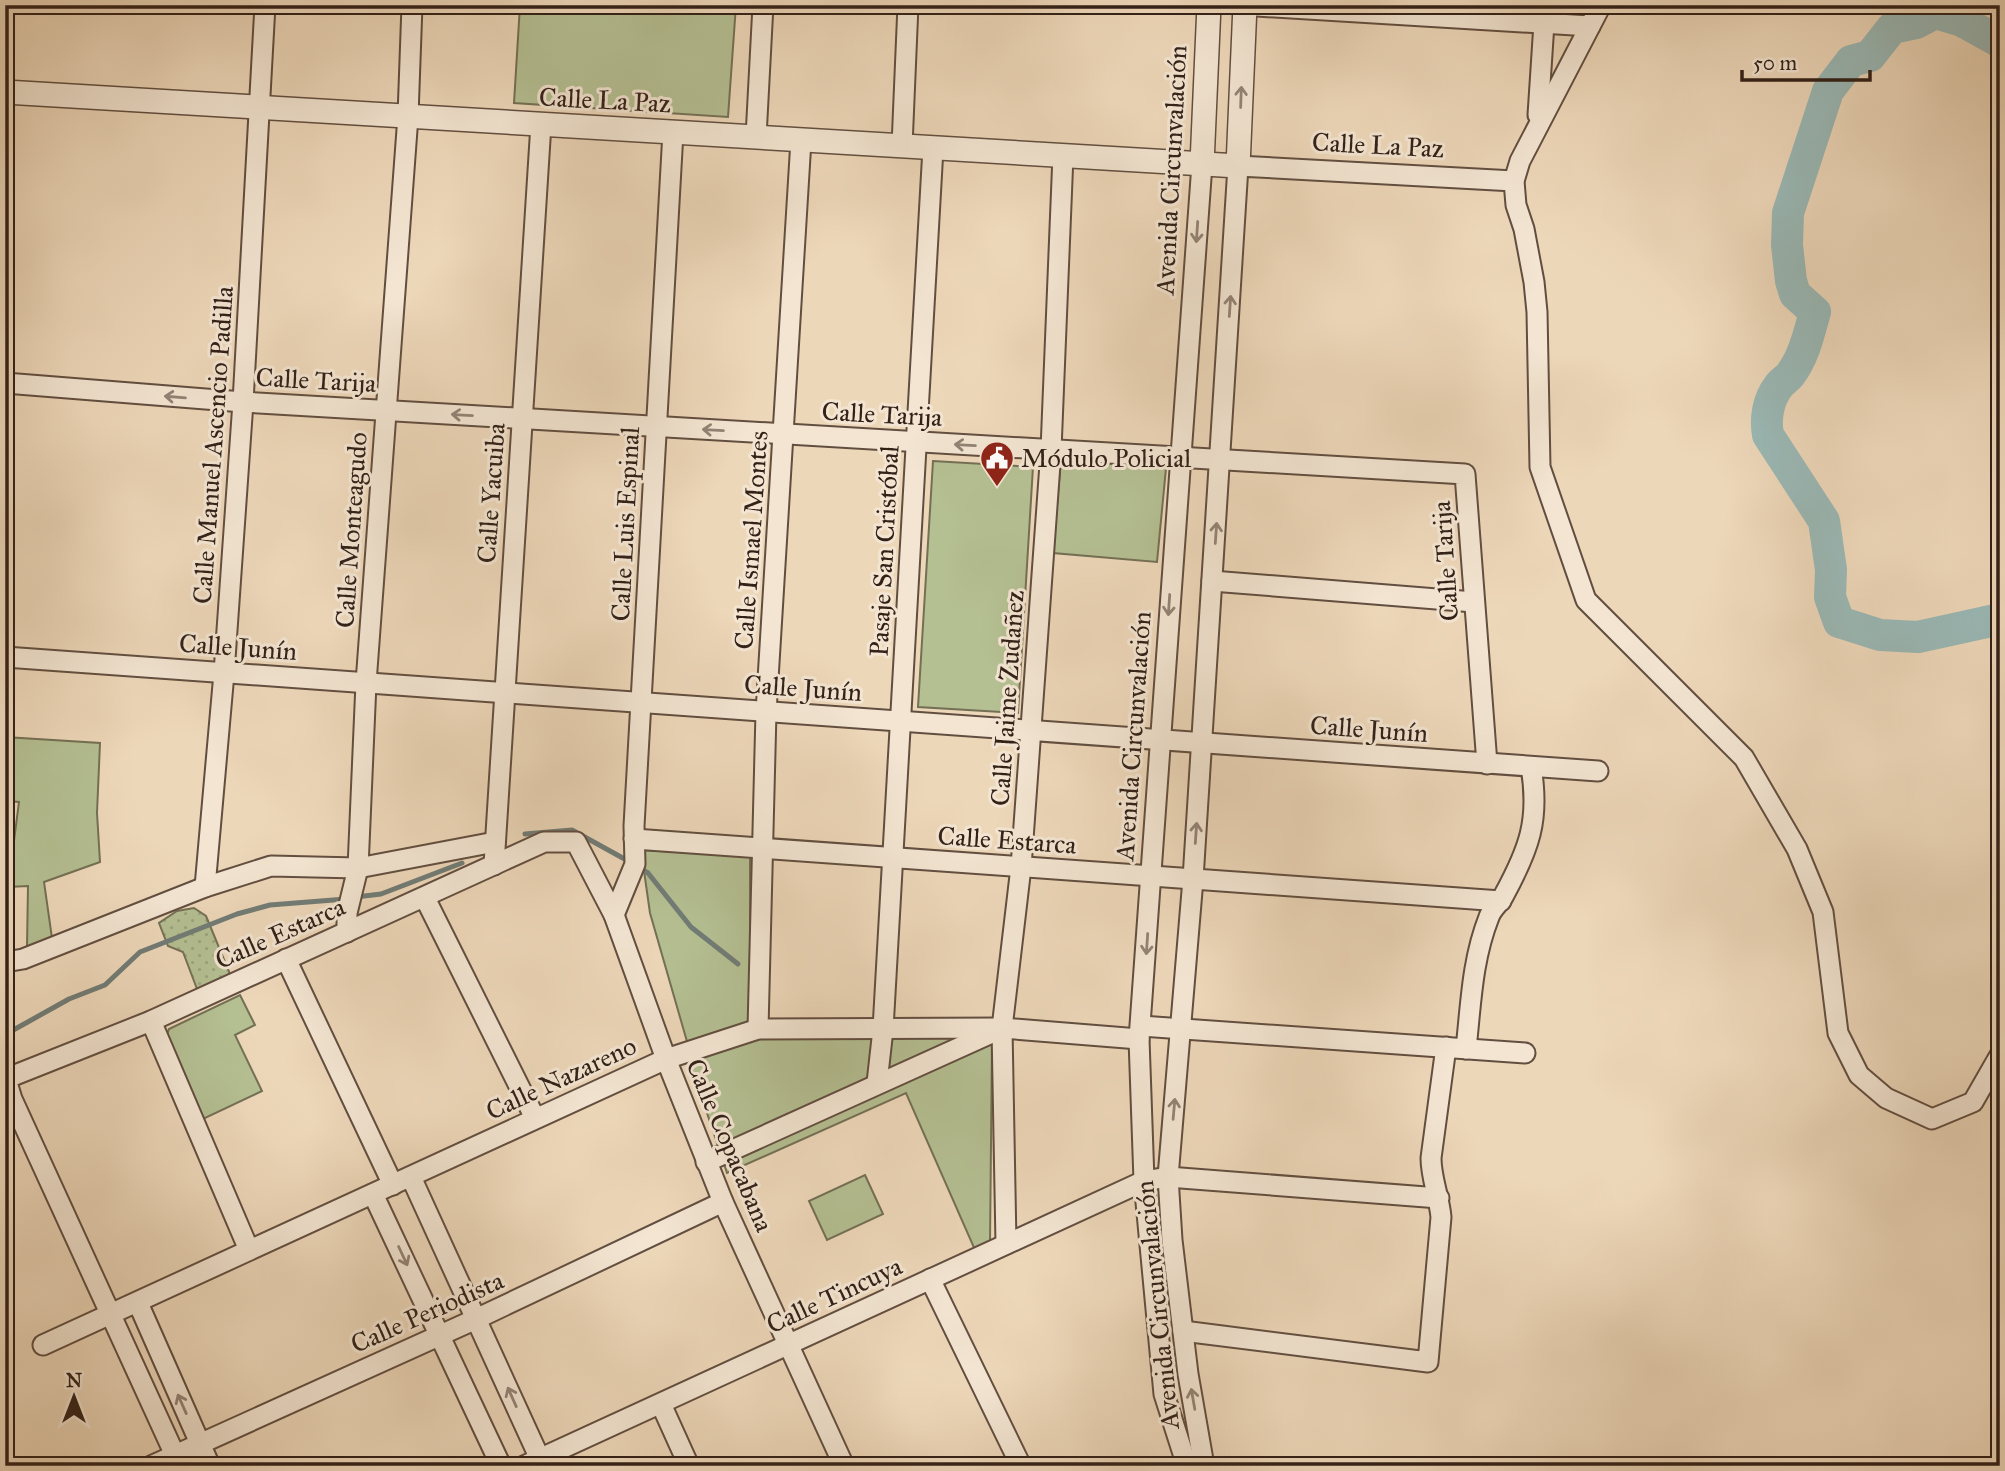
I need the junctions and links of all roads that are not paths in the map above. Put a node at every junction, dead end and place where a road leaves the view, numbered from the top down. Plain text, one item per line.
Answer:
1 (265, 5) edge
2 (412, 5) edge
3 (763, 5) edge
4 (908, 5) edge
5 (1209, 5) edge
6 (1244, 5) edge
7 (1601, 5) edge
8 (1544, 23) junction
9 (1590, 26) junction
10 (5, 92) edge
11 (259, 108) junction
12 (408, 116) junction
13 (541, 124) junction
14 (1537, 130) junction
15 (673, 132) junction
16 (756, 137) junction
17 (801, 140) junction
18 (902, 146) junction
19 (933, 148) junction
20 (1063, 155) junction
21 (1202, 163) junction
22 (1238, 166) junction
23 (1514, 181) junction
24 (5, 383) edge
25 (243, 402) junction
26 (385, 411) junction
27 (522, 419) junction
28 (657, 427) junction
29 (785, 435) junction
30 (917, 442) junction
31 (1051, 450) junction
32 (1180, 458) junction
33 (1220, 460) junction
34 (1212, 581) junction
35 (1475, 602) junction
36 (5, 657) edge
37 (224, 673) junction
38 (366, 683) junction
39 (505, 693) junction
40 (641, 703) junction
41 (766, 712) junction
42 (900, 722) junction
43 (1030, 731) junction
44 (1160, 741) junction
45 (1202, 744) junction
46 (1487, 764) junction
47 (1531, 767) junction
48 (1598, 771) dead end
49 (634, 839) junction
50 (495, 842) junction
51 (576, 842) joint
52 (761, 849) junction
53 (892, 858) junction
54 (494, 865) junction
55 (1021, 867) junction
56 (358, 868) junction
57 (1152, 876) junction
58 (1193, 879) junction
59 (205, 887) junction
60 (425, 898) junction
61 (1501, 901) junction
62 (614, 915) junction
63 (347, 932) junction
64 (286, 959) junction
65 (5, 962) edge
66 (151, 1021) junction
67 (1002, 1028) junction
68 (1181, 1028) junction
69 (758, 1029) junction
70 (883, 1029) junction
71 (1140, 1032) junction
72 (1446, 1047) junction
73 (1466, 1049) junction
74 (1525, 1053) dead end
75 (2000, 1055) edge
76 (666, 1059) junction
77 (6, 1078) edge
78 (877, 1083) junction
79 (535, 1118) junction
80 (706, 1162) junction
81 (1168, 1177) junction
82 (402, 1181) junction
83 (1144, 1181) junction
84 (373, 1194) junction
85 (1439, 1198) junction
86 (723, 1202) junction
87 (1006, 1244) junction
88 (249, 1250) junction
89 (930, 1279) junction
90 (138, 1303) junction
91 (112, 1315) junction
92 (477, 1319) junction
93 (1183, 1331) junction
94 (441, 1336) junction
95 (43, 1345) dead end
96 (789, 1346) junction
97 (661, 1404) junction
98 (199, 1442) junction
99 (177, 1460) edge
100 (532, 1462) edge
101 (1182, 1464) edge
102 (151, 1466) edge
103 (210, 1466) edge
104 (500, 1466) edge
105 (689, 1466) edge
106 (844, 1466) edge
107 (1021, 1466) edge
108 (1205, 1466) edge

1 - 11 street, Calle Manuel Ascencio Padilla
2 - 12 street, Calle Monteagudo
3 - 16 street
4 - 18 street
5 - 21 street, Avenida Circunvalación
6 - 8 street
22 -> 6 street, Avenida Circunvalación
7 - 9 street
8 - 9 street
8 - 14 street
9 - 14 street
10 - 11 street, Calle La Paz
11 - 12 street, Calle La Paz
11 - 25 street, Calle Manuel Ascencio Padilla
12 - 13 street, Calle La Paz
12 - 26 street, Calle Monteagudo
13 - 15 street, Calle La Paz
13 - 27 street, Calle Yacuiba
14 - 23 street
15 - 16 street, Calle La Paz
15 - 28 street, Calle Luis Espinal
16 - 17 street, Calle La Paz
17 - 18 street, Calle La Paz
17 - 29 street, Calle Ismael Montes
18 - 19 street, Calle La Paz
19 - 20 street, Calle La Paz
19 - 30 street, Pasaje San Cristóbal
20 - 21 street, Calle La Paz
20 - 31 street, Calle Jaime Zudañez
21 - 22 street, Calle La Paz
21 -> 32 street, Avenida Circunvalación
22 - 23 street, Calle La Paz
33 -> 22 street, Avenida Circunvalación
23 - 75 street
25 -> 24 street, Calle Tarija
25 - 26 street, Calle Tarija
25 - 37 street, Calle Manuel Ascencio Padilla
27 -> 26 street, Calle Tarija
26 - 38 street, Calle Monteagudo
27 - 28 street, Calle Tarija
27 - 39 street, Calle Yacuiba
29 -> 28 street, Calle Tarija
28 - 40 street, Calle Luis Espinal
29 - 30 street, Calle Tarija
29 - 41 street, Calle Ismael Montes
31 -> 30 street, Calle Tarija
30 - 42 street, Pasaje San Cristóbal
31 - 32 street, Calle Tarija
31 - 43 street, Calle Jaime Zudañez
32 - 33 street, Calle Tarija
32 -> 44 street, Avenida Circunvalación
34 -> 33 street, Avenida Circunvalación
33 - 35 street, Calle Tarija
34 - 35 street
34 - 45 street, Avenida Circunvalación
35 - 46 street, Calle Tarija
36 - 37 street, Calle Junín
37 - 38 street, Calle Junín
37 - 59 street, Calle Manuel Ascencio Padilla
38 - 39 street, Calle Junín
38 - 56 street, Calle Monteagudo
39 - 40 street, Calle Junín
39 - 50 street, Calle Yacuiba
40 - 41 street, Calle Junín
40 - 49 street, Calle Luis Espinal
41 - 42 street, Calle Junín
41 - 52 street, Calle Ismael Montes
42 - 43 street, Calle Junín
42 - 53 street, Pasaje San Cristóbal
43 - 44 street, Calle Junín
43 - 55 street, Calle Jaime Zudañez
44 - 45 street, Calle Junín
44 - 57 street, Avenida Circunvalación
45 - 46 street, Calle Junín
58 -> 45 street, Avenida Circunvalación
46 - 47 street, Calle Junín
47 - 48 street, Calle Junín
47 - 61 street
49 - 52 street, Calle Estarca
49 - 62 street, Calle Luis Espinal
50 - 54 street, Calle Yacuiba
50 - 56 street
51 - 54 street, Calle Estarca
51 - 62 street, Calle Copacabana
52 - 53 street, Calle Estarca
52 - 69 street, Calle Ismael Montes
53 - 55 street, Calle Estarca
53 - 70 street, Pasaje San Cristóbal
54 - 60 street, Calle Estarca
55 - 57 street, Calle Estarca
55 - 67 street, Calle Jaime Zudañez
56 - 59 street
56 - 63 street, Calle Monteagudo
57 - 58 street, Calle Estarca
57 -> 71 street, Avenida Circunvalación
58 - 61 street, Calle Estarca
58 - 68 street, Avenida Circunvalación
59 - 65 street
60 - 63 street, Calle Estarca
60 - 79 street
61 - 73 street
62 - 76 street, Calle Copacabana
63 - 64 street, Calle Estarca
64 - 66 street, Calle Estarca
64 - 82 street
66 - 77 street, Calle Estarca
66 - 88 street
67 - 70 street, Calle Nazareno
67 - 71 street, Calle Nazareno
67 - 78 street
67 - 87 street, Calle Jaime Zudañez
68 - 71 street, Calle Nazareno
68 - 72 street, Calle Nazareno
81 -> 68 street, Avenida Circunvalación
69 - 70 street, Calle Nazareno
69 - 76 street, Calle Nazareno
70 - 78 street, Pasaje San Cristóbal
71 - 83 street, Avenida Circunvalación
72 - 73 street, Calle Nazareno
72 - 85 street
73 - 74 street, Calle Nazareno
76 - 79 street, Calle Nazareno
76 - 80 street, Calle Copacabana
77 - 91 street
78 - 80 street
79 - 82 street, Calle Nazareno
80 - 86 street, Calle Copacabana
81 - 83 street, Calle Tincuya
81 - 85 street, Calle Tincuya
81 - 93 street, Avenida Circunvalación
82 - 84 street, Calle Nazareno
82 - 92 street
83 - 87 street, Calle Tincuya
83 - 101 street, Avenida Circunvalación
84 - 88 street, Calle Nazareno
84 -> 94 street
85 - 93 street
86 - 92 street, Calle Periodista
86 - 96 street, Calle Copacabana
87 - 89 street, Calle Tincuya
88 - 90 street, Calle Nazareno
89 - 96 street, Calle Tincuya
89 - 107 street
90 - 91 street, Calle Nazareno
98 -> 90 street
91 - 95 street, Calle Nazareno
91 - 99 street
92 - 94 street, Calle Periodista
100 -> 92 street
108 -> 93 street, Avenida Circunvalación
94 - 98 street, Calle Periodista
94 - 104 street
96 - 97 street, Calle Tincuya
96 - 106 street, Calle Copacabana
97 - 100 street, Calle Tincuya
97 - 105 street
98 - 99 street, Calle Periodista
98 - 103 street
99 - 102 street, Calle Periodista

